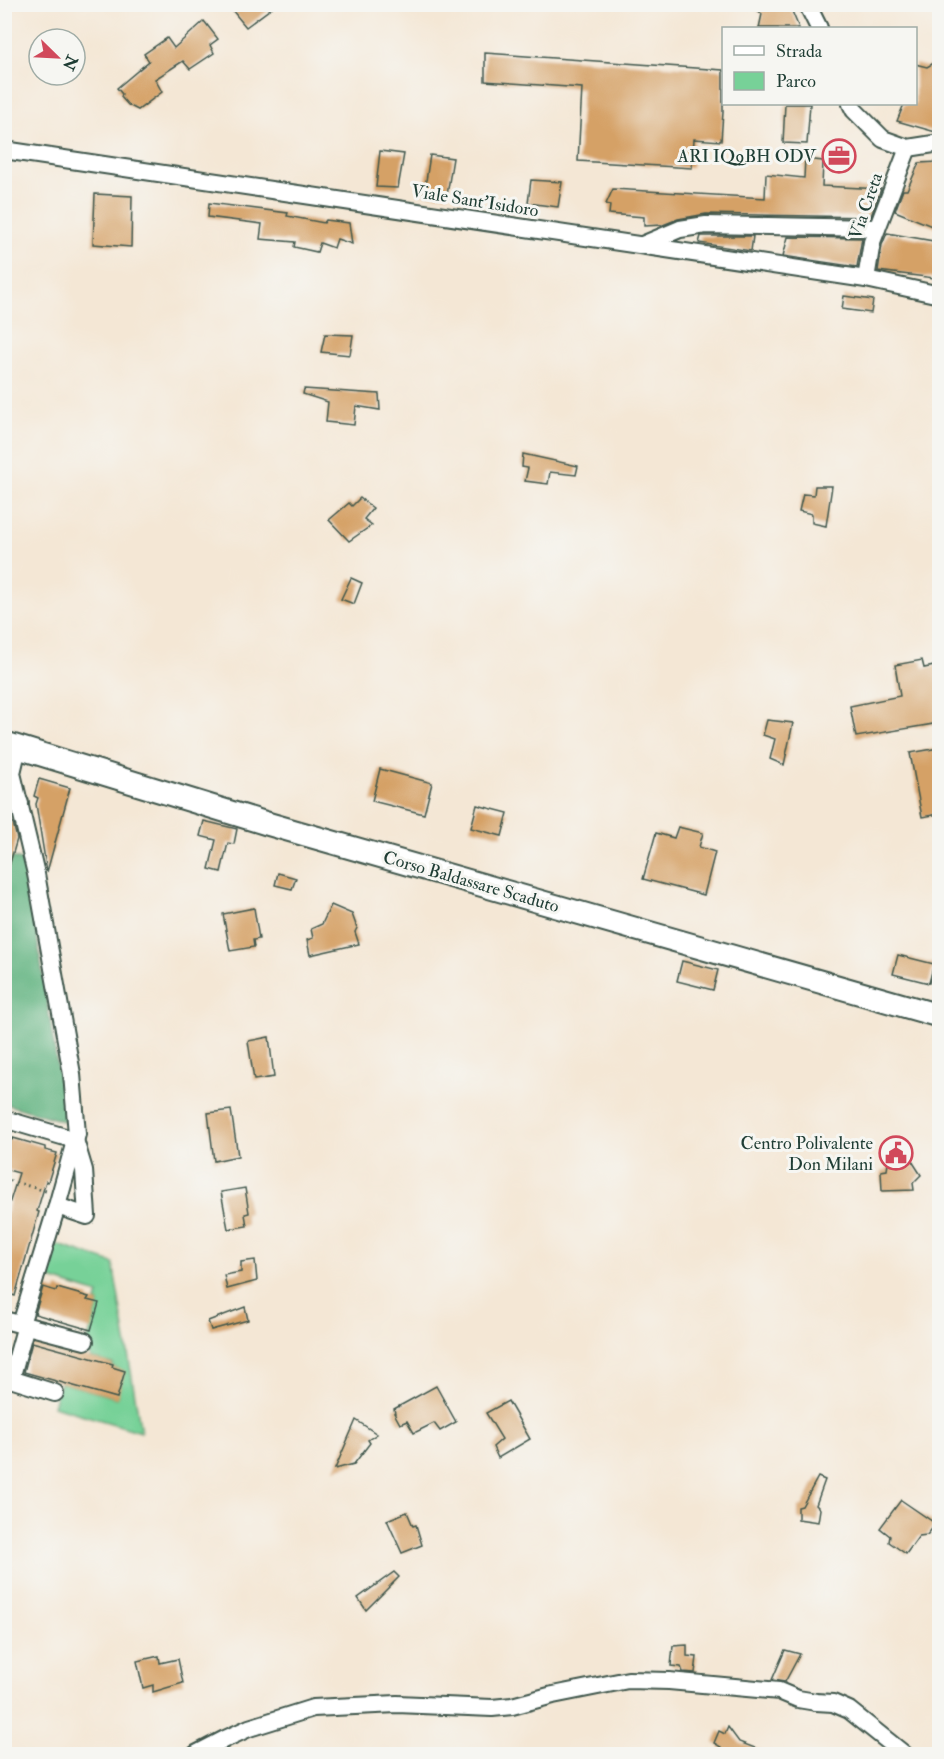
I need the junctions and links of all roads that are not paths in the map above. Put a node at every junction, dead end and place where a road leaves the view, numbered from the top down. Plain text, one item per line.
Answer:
1 (807, 4) edge
2 (818, 27) edge
3 (852, 105) edge
4 (939, 143) edge
5 (908, 147) junction
6 (4, 150) edge
7 (877, 228) junction
8 (641, 245) junction
9 (866, 279) junction
10 (939, 295) edge
11 (11, 745) edge
12 (12, 804) edge
13 (939, 1016) edge
14 (4, 1119) edge
15 (75, 1140) junction
16 (57, 1206) junction
17 (4, 1320) edge
18 (24, 1325) junction
19 (85, 1341) dead end
20 (8, 1378) edge
21 (56, 1393) dead end
22 (196, 1755) edge
23 (904, 1755) edge

1 - 2 street
3 - 5 street
4 - 5 street
5 - 7 street, Via Creta
6 - 8 street, Viale Sant'Isidoro
7 - 8 street
7 - 9 street, Via Creta
8 - 9 street, Viale Sant'Isidoro
9 - 10 street, Viale Sant'Isidoro
11 - 12 street
11 - 13 street, Corso Baldassare Scaduto
12 - 15 street
14 - 15 street
15 - 16 street
15 - 16 street
16 - 18 street
17 - 18 street
18 - 19 street
18 - 20 street
20 - 21 street
22 - 23 street

